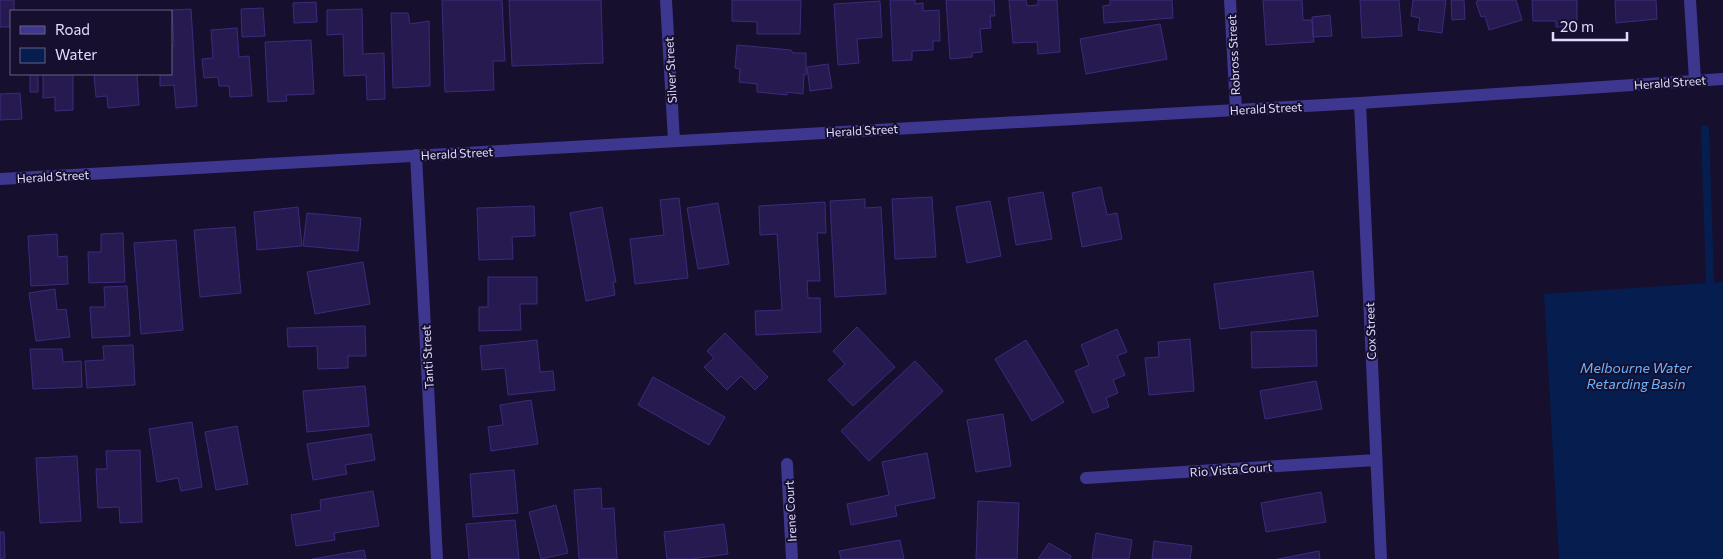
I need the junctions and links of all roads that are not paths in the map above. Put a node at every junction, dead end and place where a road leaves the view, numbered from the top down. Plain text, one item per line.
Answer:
1 (666, 0) edge
2 (1230, 0) edge
3 (1690, 0) edge
4 (1723, 78) edge
5 (1695, 80) junction
6 (1360, 103) junction
7 (1236, 110) junction
8 (674, 141) junction
9 (416, 155) junction
10 (0, 179) edge
11 (1376, 460) junction
12 (787, 464) dead end
13 (1086, 478) dead end
14 (437, 559) edge
15 (792, 559) edge
16 (1381, 559) edge

1 - 8 street, Silver Street
2 - 7 street, Robross Street
3 - 5 street
4 - 5 street, Herald Street
5 - 6 street, Herald Street
6 - 7 street, Herald Street
6 - 11 street, Cox Street
7 - 8 street, Herald Street
8 - 9 street, Herald Street
9 - 10 street, Herald Street
9 - 14 street, Tanti Street
11 - 13 street, Rio Vista Court
11 - 16 street, Cox Street
12 - 15 street, Irene Court

